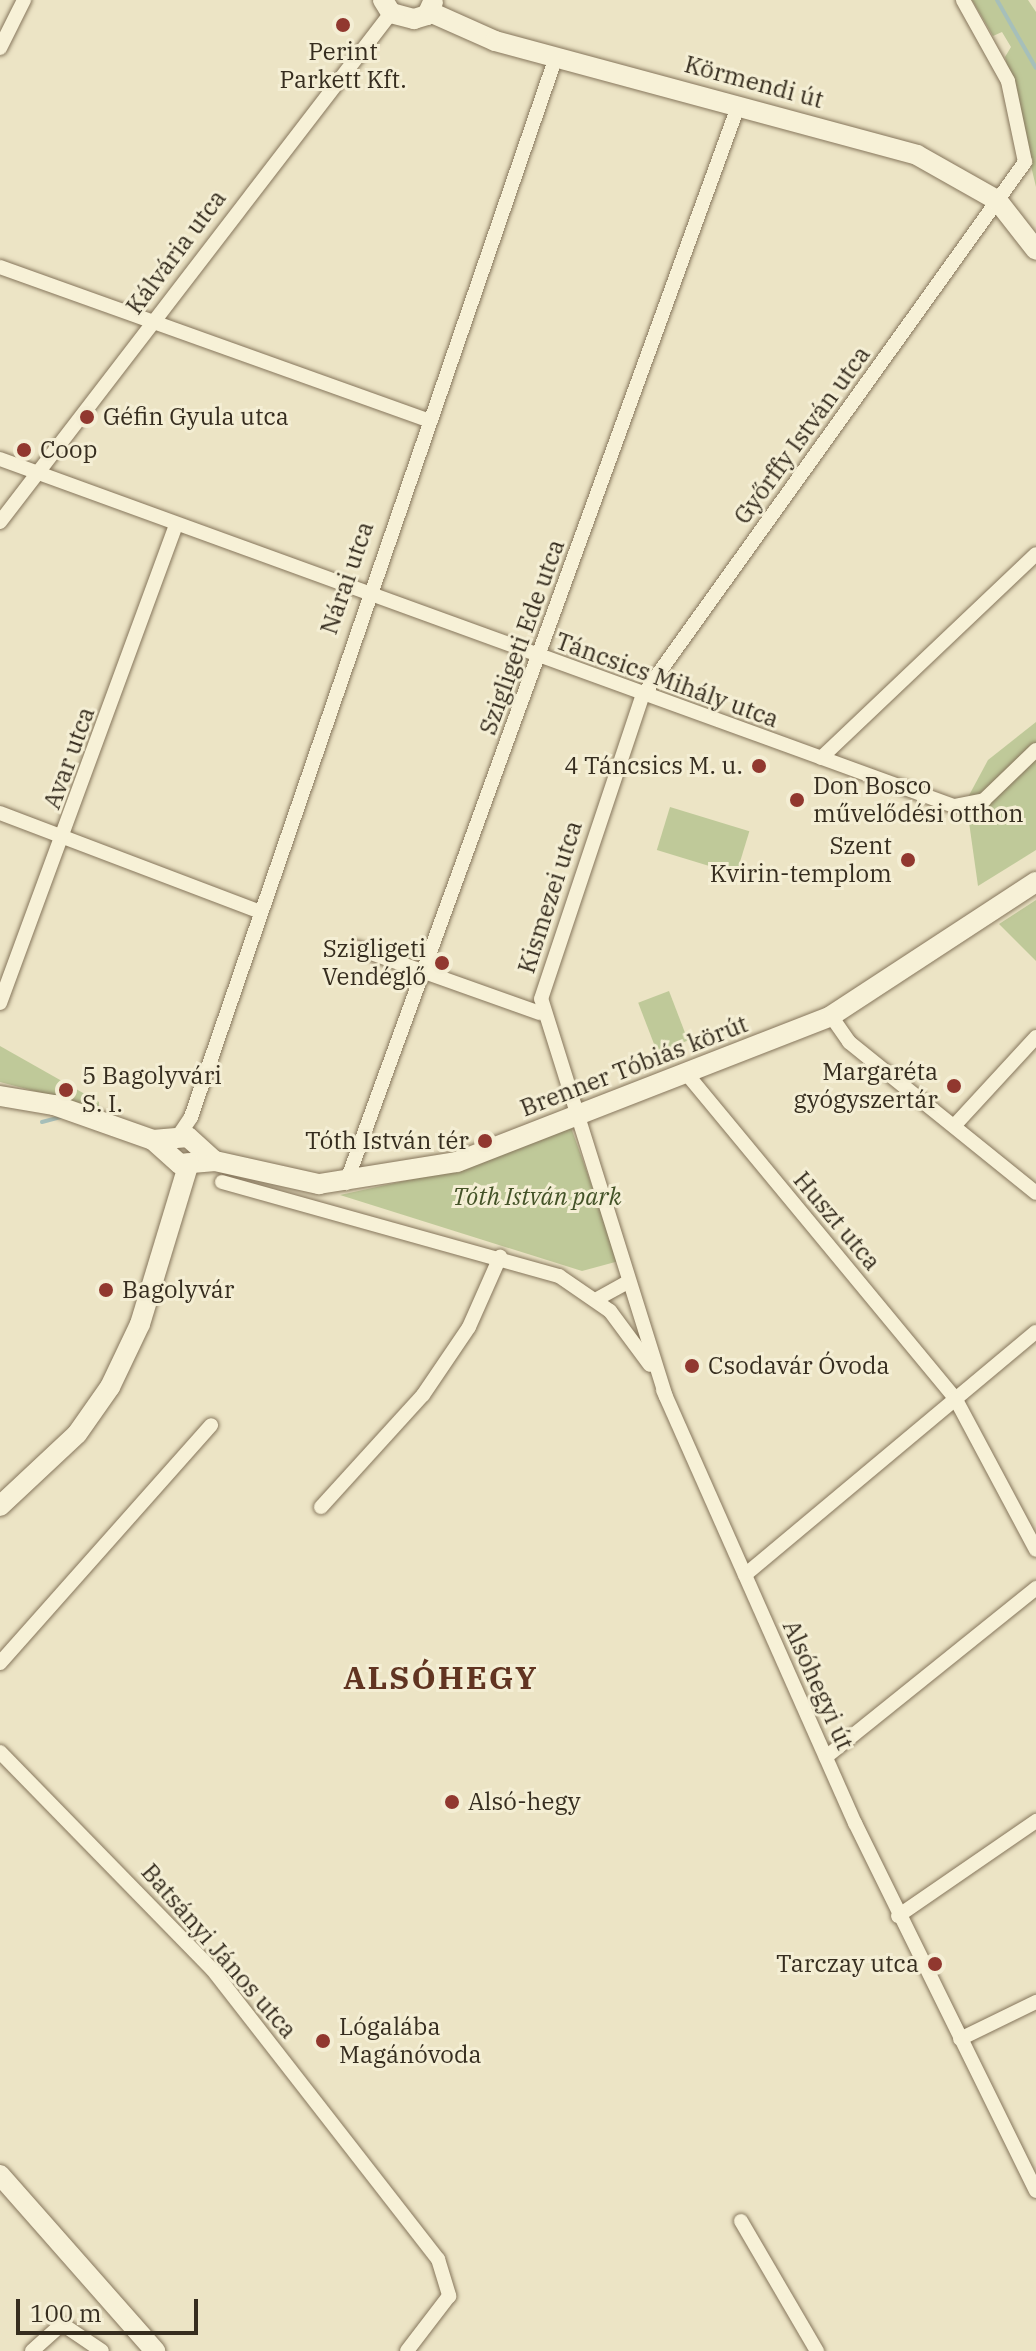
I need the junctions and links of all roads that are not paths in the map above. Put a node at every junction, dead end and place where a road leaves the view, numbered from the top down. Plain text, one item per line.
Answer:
1 (24, 0) edge
2 (963, 0) edge
3 (387, 6) edge
4 (431, 6) edge
5 (0, 48) edge
6 (556, 57) junction
7 (739, 104) junction
8 (997, 200) junction
9 (1036, 250) edge
10 (0, 267) edge
11 (150, 321) junction
12 (428, 420) junction
13 (0, 459) edge
14 (39, 473) junction
15 (0, 522) edge
16 (176, 525) junction
17 (1036, 554) edge
18 (369, 592) junction
19 (539, 657) junction
20 (643, 695) junction
21 (1036, 750) edge
22 (821, 758) junction
23 (0, 813) edge
24 (63, 842) junction
25 (1036, 882) edge
26 (260, 912) junction
27 (357, 948) dead end
28 (422, 971) junction
29 (0, 1003) edge
30 (540, 1013) junction
31 (831, 1016) junction
32 (1036, 1037) edge
33 (686, 1073) junction
34 (0, 1096) edge
35 (574, 1116) junction
36 (954, 1126) junction
37 (183, 1151) junction
38 (222, 1182) dead end
39 (346, 1184) junction
40 (1036, 1193) edge
41 (500, 1257) junction
42 (628, 1282) junction
43 (597, 1299) junction
44 (1036, 1332) edge
45 (666, 1397) junction
46 (955, 1398) junction
47 (211, 1425) dead end
48 (0, 1506) edge
49 (321, 1507) dead end
50 (1036, 1550) edge
51 (745, 1575) junction
52 (1036, 1588) edge
53 (0, 1663) edge
54 (0, 1752) edge
55 (826, 1757) junction
56 (1036, 1821) edge
57 (898, 1916) junction
58 (1036, 2002) edge
59 (960, 2039) junction
60 (0, 2175) edge
61 (1036, 2191) edge
62 (741, 2221) dead end
63 (32, 2351) edge
64 (102, 2351) edge
65 (155, 2351) edge
66 (407, 2351) edge
67 (817, 2351) edge

1 - 5 street
2 - 8 street, Győrffy István utca
3 - 4 street, Körmendi út
3 - 11 street, Kálvária utca
4 - 6 street, Körmendi út
6 - 7 street, Körmendi út
6 - 12 street, Nárai utca
7 - 8 street, Körmendi út
7 - 19 street, Szigligeti Ede utca
8 - 9 street, Körmendi út
8 - 20 street, Győrffy István utca
10 - 11 street
11 - 12 street
11 - 14 street, Kálvária utca
12 - 18 street, Nárai utca
13 - 14 street
14 - 15 street, Kálvária utca
14 - 16 street, Táncsics Mihály utca
16 - 18 street, Táncsics Mihály utca
16 - 24 street, Avar utca
17 - 22 street
18 - 19 street, Táncsics Mihály utca
18 - 26 street, Nárai utca
19 - 20 street, Táncsics Mihály utca
19 - 28 street, Szigligeti Ede utca
20 - 22 street, Táncsics Mihály utca
20 - 30 street, Kismezei utca
21 - 22 street, Táncsics Mihály utca
23 - 24 street
24 - 26 street
24 - 29 street, Avar utca
25 - 31 street, Brenner Tóbiás körút
26 - 37 street, Nárai utca
27 - 28 street
28 - 30 street
28 - 39 street, Szigligeti Ede utca
30 - 35 street, Kismezei utca
31 - 33 street, Brenner Tóbiás körút
31 - 36 street
32 - 36 street
33 - 35 street, Brenner Tóbiás körút
33 - 46 street, Huszt utca
34 - 37 street, Brenner Tóbiás körút
35 - 39 street, Brenner Tóbiás körút
35 - 42 street, Kismezei utca
36 - 40 street
37 - 39 street, Brenner Tóbiás körút
37 - 48 street, Nárai utca
38 - 41 street, Alsóhegyi út
41 - 43 street, Alsóhegyi út
41 - 49 street
42 - 43 street
42 - 45 street, Kismezei utca
43 - 45 street, Alsóhegyi út
44 - 46 street
45 - 51 street, Alsóhegyi út
46 - 50 street, Huszt utca
46 - 51 street
47 - 53 street
51 - 55 street, Alsóhegyi út
52 - 55 street
54 - 66 street, Batsányi János utca
55 - 57 street, Alsóhegyi út
56 - 57 street
57 - 59 street, Alsóhegyi út
58 - 59 street
59 - 61 street, Alsóhegyi út
60 - 65 street
62 - 67 street
63 - 64 street

